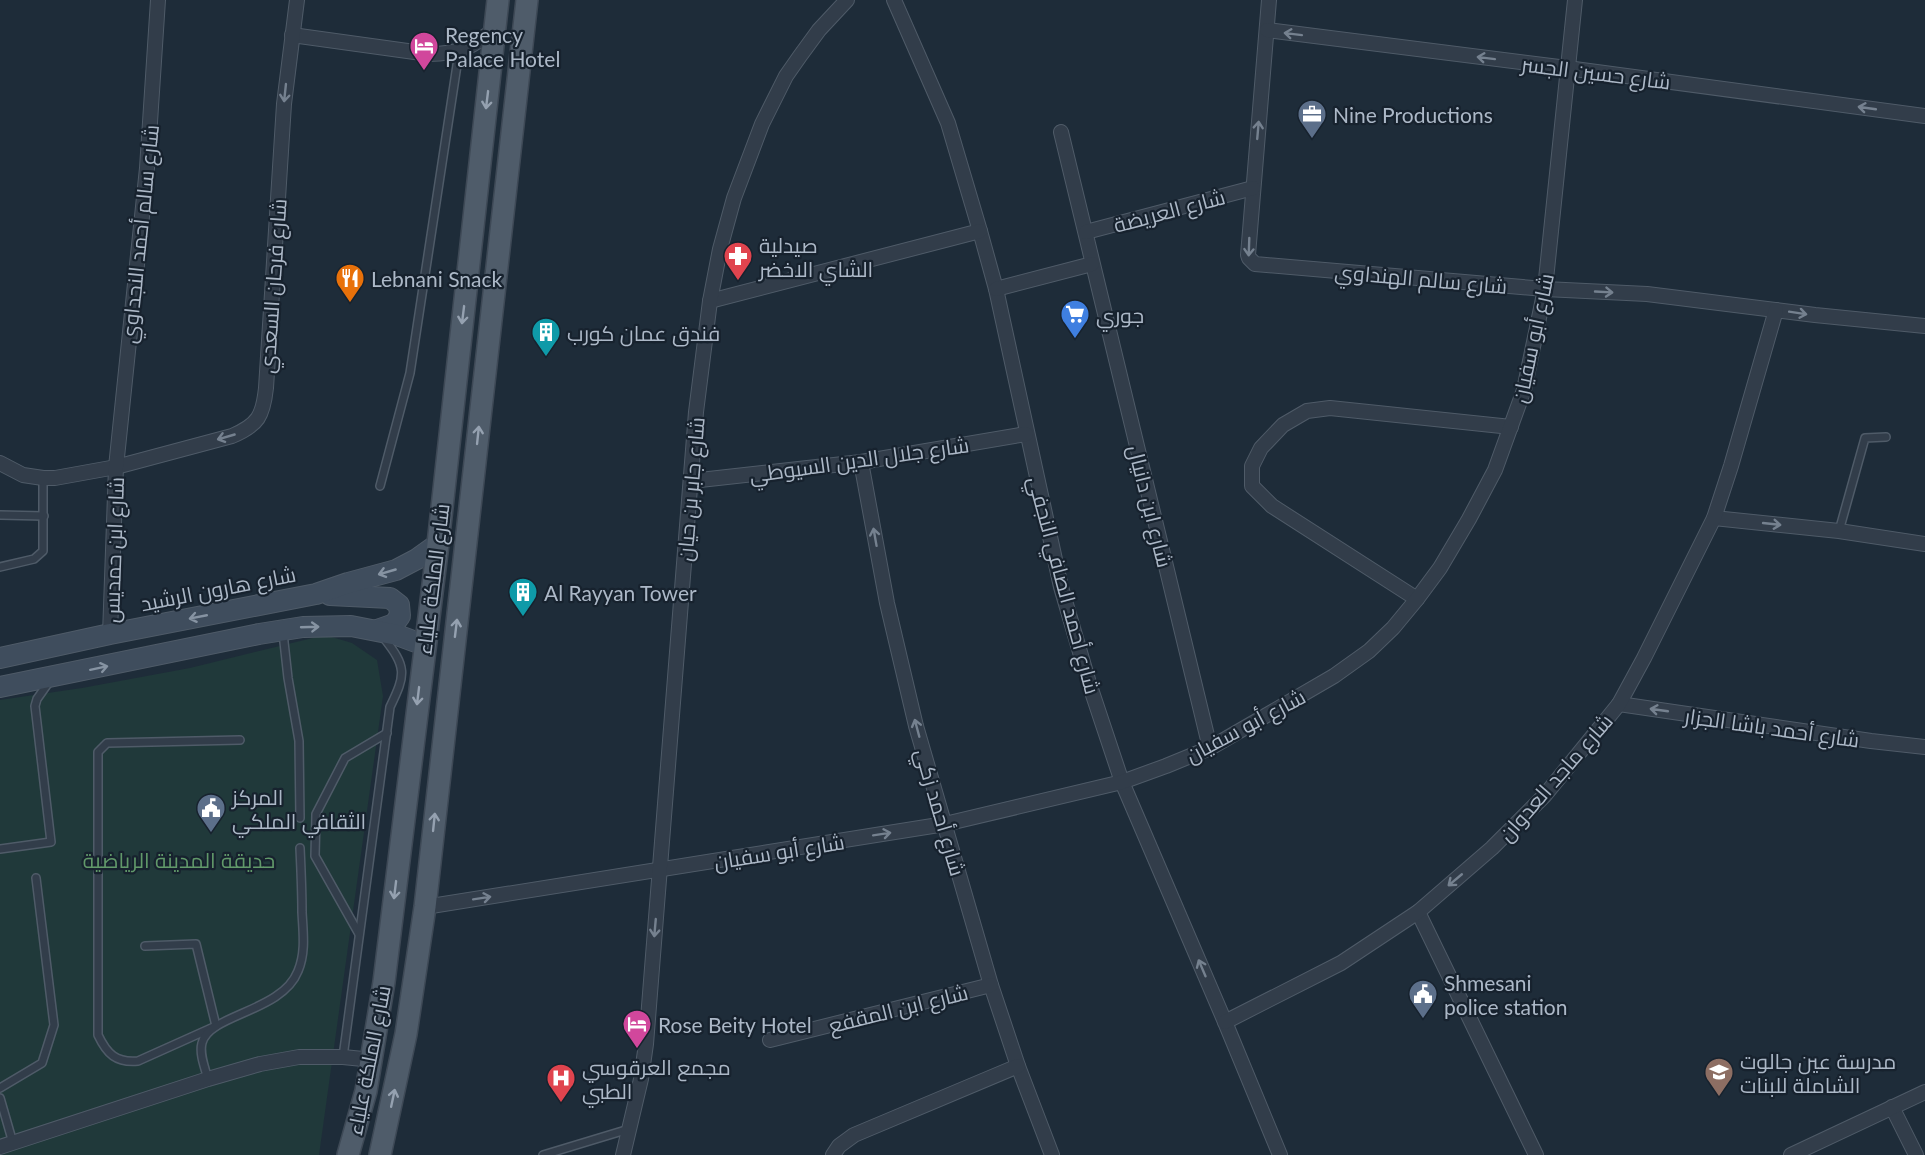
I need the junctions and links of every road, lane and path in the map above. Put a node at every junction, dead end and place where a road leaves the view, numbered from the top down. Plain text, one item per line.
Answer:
1 (158, 0) edge
2 (297, 0) edge
3 (498, 0) edge
4 (527, 0) edge
5 (847, 0) edge
6 (894, 0) edge
7 (1269, 0) edge
8 (1575, 0) edge
9 (496, 28) junction
10 (1267, 30) junction
11 (292, 35) junction
12 (459, 52) junction
13 (1567, 68) junction
14 (1925, 116) edge
15 (1060, 132) dead end
16 (1253, 188) junction
17 (980, 231) junction
18 (1086, 232) junction
19 (1092, 264) junction
20 (996, 289) junction
21 (1545, 289) junction
22 (710, 301) junction
23 (1776, 310) junction
24 (1925, 326) edge
25 (1511, 427) junction
26 (1026, 434) junction
27 (1886, 437) dead end
28 (861, 462) junction
29 (0, 463) edge
30 (116, 467) junction
31 (43, 478) junction
32 (691, 481) junction
33 (380, 486) dead end
34 (0, 515) edge
35 (44, 516) junction
36 (1714, 518) junction
37 (1839, 531) junction
38 (438, 544) junction
39 (1925, 544) edge
40 (0, 567) edge
41 (316, 594) junction
42 (1418, 599) junction
43 (283, 630) junction
44 (377, 630) junction
45 (110, 634) junction
46 (424, 645) junction
47 (0, 658) edge
48 (57, 676) junction
49 (0, 687) edge
50 (1618, 704) junction
51 (387, 733) junction
52 (240, 740) dead end
53 (1925, 747) edge
54 (1210, 748) junction
55 (1122, 782) junction
56 (300, 818) dead end
57 (945, 824) junction
58 (300, 848) dead end
59 (0, 849) edge
60 (659, 870) junction
61 (36, 878) dead end
62 (425, 907) junction
63 (1418, 912) junction
64 (359, 934) junction
65 (145, 946) dead end
66 (991, 985) junction
67 (1225, 1022) junction
68 (216, 1026) junction
69 (770, 1040) dead end
70 (343, 1057) junction
71 (373, 1060) junction
72 (1018, 1066) junction
73 (208, 1079) junction
74 (0, 1088) edge
75 (1925, 1092) edge
76 (0, 1098) edge
77 (1892, 1107) junction
78 (629, 1129) junction
79 (7, 1145) edge
80 (348, 1155) edge
81 (380, 1155) edge
82 (543, 1155) edge
83 (623, 1155) edge
84 (832, 1155) edge
85 (1052, 1155) edge
86 (1280, 1155) edge
87 (1536, 1155) edge
88 (1791, 1155) edge
89 (1916, 1155) edge

1 - 30 street, شارع سالم أحمد النجداوي
2 - 11 street, شارع فرحان السعدي
3 - 9 main road, شارع الملكة علياء
62 -> 4 main road, شارع الملكة علياء
5 - 22 street, شارع جابر بن حيان
6 - 17 street, شارع أحمد الصافي النجفي
7 - 10 street, شارع سالم الهنداوي
8 - 13 street, شارع أبو سفيان
9 - 12 street
9 -> 38 main road, شارع الملكة علياء
13 -> 10 street, شارع حسين الجسر
16 -> 10 street, شارع سالم الهنداوي
11 - 12 street
11 -> 30 street, شارع فرحان السعدي
12 - 33 lane
14 -> 13 street, شارع حسين الجسر
13 - 21 street, شارع أبو سفيان
15 - 18 street, شارع ابن دانيال
16 - 18 street, شارع العريضة
16 -> 21 street, شارع سالم الهنداوي
17 - 20 street, شارع أحمد الصافي النجفي
17 - 22 street
18 - 19 street, شارع ابن دانيال
19 - 20 street
19 - 54 street, شارع ابن دانيال
20 - 26 street, شارع أحمد الصافي النجفي
21 -> 23 street, شارع سالم الهنداوي
21 - 25 street, شارع أبو سفيان
22 - 32 street, شارع جابر بن حيان
23 -> 24 street, شارع سالم الهنداوي
23 - 36 street, شارع ماجد العدوان
25 - 42 street, شارع أبو سفيان
25 - 42 street
26 - 28 street, شارع جلال الدين السيوطي
26 - 55 street, شارع أحمد الصافي النجفي
27 - 37 lane
28 - 32 street, شارع جلال الدين السيوطي
57 -> 28 street, شارع أحمد زكي
29 - 31 street
30 - 31 street, شارع فرحان السعدي
30 - 45 street, شارع ابن حمديس
31 - 35 lane
32 - 60 street, شارع جابر بن حيان
34 - 35 lane
35 - 40 lane
36 -> 37 street
36 - 50 street, شارع ماجد العدوان
37 - 39 street
38 -> 41 main road, شارع هارون الرشيد
38 - 46 main road, شارع الملكة علياء
41 - 44 main road
41 -> 45 main road, شارع هارون الرشيد
42 - 54 street, شارع أبو سفيان
43 -> 44 main road
48 -> 43 main road
43 - 56 lane
44 - 46 main road
44 - 51 lane
45 - 47 main road, شارع هارون الرشيد
46 -> 71 main road, شارع الملكة علياء
48 - 49 main road
48 - 59 lane
53 -> 50 street, شارع أحمد باشا الجزار
50 -> 63 street, شارع ماجد العدوان
51 - 64 lane
51 - 64 lane
52 - 68 lane
54 - 55 street, شارع أبو سفيان
55 - 57 street, شارع أبو سفيان
67 -> 55 street, شارع أحمد الصافي النجفي
60 -> 57 street, شارع أبو سفيان
57 - 66 street, شارع أحمد زكي
58 - 68 lane
62 -> 60 street, شارع أبو سفيان
60 -> 78 street, شارع جابر بن حيان
61 - 74 lane
81 -> 62 main road, شارع الملكة علياء
63 - 67 street, شارع ماجد العدوان
63 - 87 street
64 - 70 lane
65 - 68 lane
66 - 69 street, شارع ابن المقفع
66 - 72 street, شارع أحمد زكي
67 - 86 street, شارع أحمد الصافي النجفي
68 - 73 lane
70 - 71 street
70 - 73 street
71 - 80 main road, شارع الملكة علياء
72 - 84 street
72 - 85 street, شارع أحمد زكي
73 - 79 street
75 - 77 street
76 - 79 lane
77 - 88 street
77 - 89 street
78 - 82 lane
78 - 83 street, شارع جابر بن حيان

